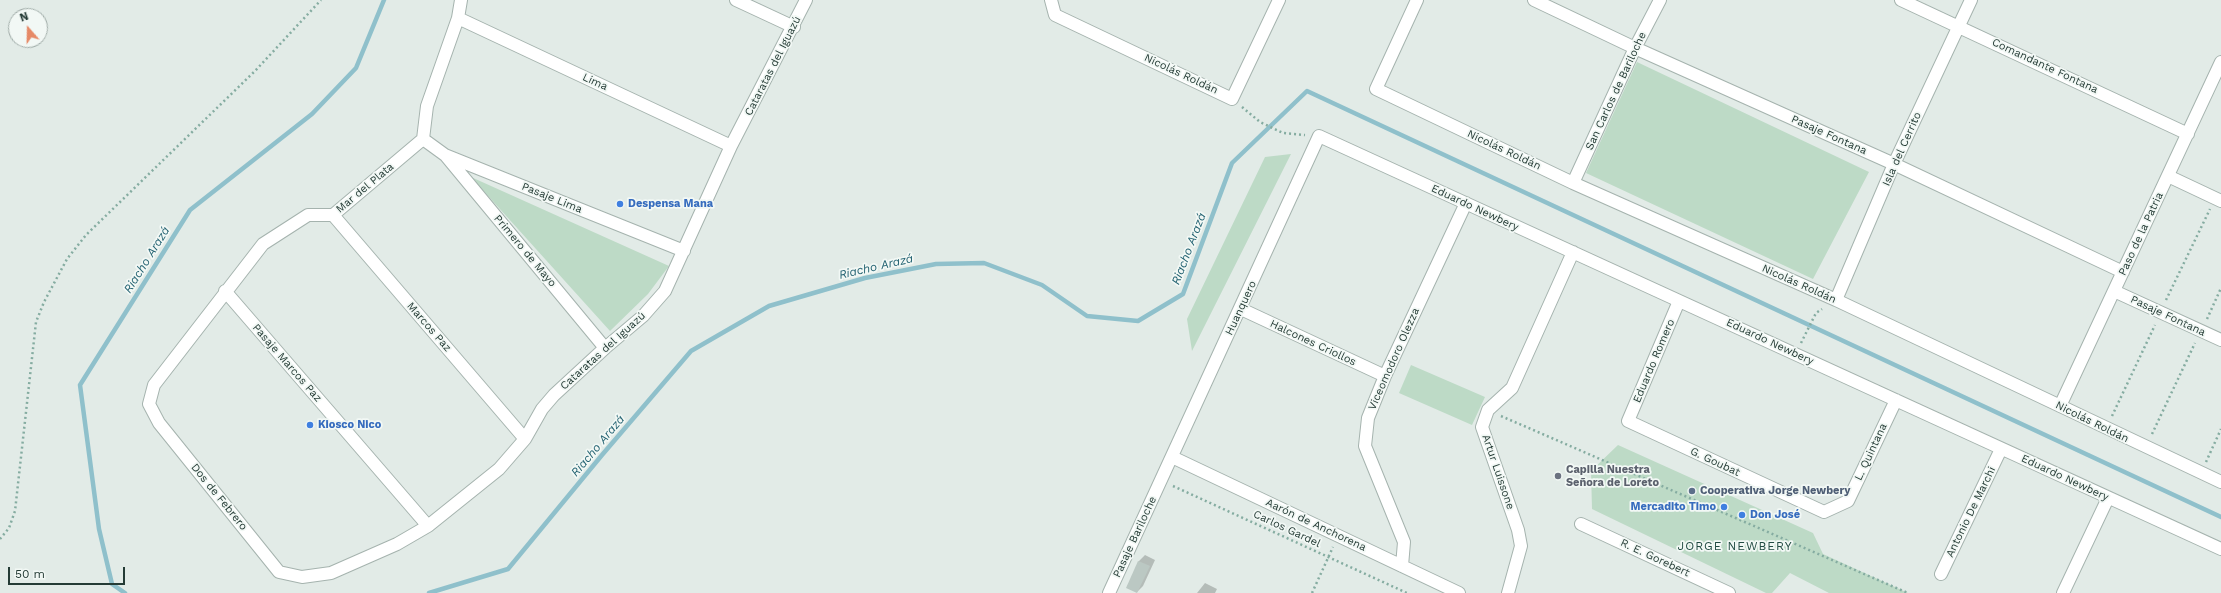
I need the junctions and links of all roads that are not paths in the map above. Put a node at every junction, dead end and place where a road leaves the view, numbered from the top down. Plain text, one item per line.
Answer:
1 (461, 0) edge
2 (736, 0) edge
3 (806, 0) edge
4 (1051, 0) edge
5 (1279, 0) edge
6 (1418, 0) edge
7 (1534, 0) edge
8 (1660, 0) edge
9 (1901, 0) edge
10 (1971, 0) edge
11 (458, 18) junction
12 (1958, 26) junction
13 (794, 27) junction
14 (1635, 48) junction
15 (2220, 65) edge
16 (2188, 134) junction
17 (1319, 136) joint
18 (423, 139) junction
19 (731, 146) junction
20 (445, 155) junction
21 (1894, 164) junction
22 (2168, 176) junction
23 (1573, 183) junction
24 (2221, 201) edge
25 (1466, 203) junction
26 (333, 215) junction
27 (684, 251) junction
28 (1573, 252) junction
29 (2123, 272) junction
30 (225, 291) junction
31 (2114, 291) junction
32 (1836, 300) junction
33 (1680, 301) junction
34 (1241, 309) junction
35 (2221, 340) edge
36 (605, 348) junction
37 (1385, 376) junction
38 (1896, 400) junction
39 (2060, 406) junction
40 (1628, 422) joint
41 (159, 423) joint
42 (525, 438) junction
43 (2001, 449) junction
44 (1172, 457) junction
45 (1161, 480) joint
46 (2221, 482) edge
47 (2108, 498) junction
48 (1824, 512) joint
49 (1581, 524) dead end
50 (428, 526) junction
51 (2221, 549) edge
52 (1402, 566) junction
53 (279, 572) joint
54 (1941, 574) dead end
55 (1109, 593) edge
56 (1459, 593) edge
57 (1508, 593) edge
58 (1729, 593) edge
59 (2063, 593) edge

1 - 11 street
2 - 13 street
3 - 13 street, Cataratas del Iguazú
4 - 5 street, Nicolás Roldán
6 - 23 street, Nicolás Roldán
7 - 14 street, Pasaje Fontana
8 - 14 street, San Carlos de Bariloche
9 - 12 street, Comandante Fontana
10 - 12 street, Isla del Cerrito
11 - 18 street
11 - 19 street, Lima
12 - 16 street, Comandante Fontana
12 - 21 street, Isla del Cerrito
13 - 19 street, Cataratas del Iguazú
14 - 21 street, Pasaje Fontana
14 - 23 street, San Carlos de Bariloche
15 - 16 street, Paso de la Patria
16 - 22 street, Paso de la Patria
17 - 25 street, Eduardo Newbery
17 - 34 street, Huanquero
18 - 20 street, Pasaje Lima
18 - 26 street, Mar del Plata
19 - 27 street, Cataratas del Iguazú
20 - 27 street, Pasaje Lima
20 - 36 street, Primero de Mayo
21 - 29 street, Pasaje Fontana
21 - 32 street, Isla del Cerrito
22 - 24 street
22 - 29 street, Paso de la Patria
23 - 32 street, Nicolás Roldán
25 - 28 street, Eduardo Newbery
25 - 37 street, Viceomodoro Olezza
26 - 30 street, Mar del Plata
26 - 42 street, Marcos Paz
27 - 36 street, Cataratas del Iguazú
28 - 33 street, Eduardo Newbery
28 - 57 street, Artur Luissone
29 - 31 street, Paso de la Patria
30 - 41 street, Mar del Plata
30 - 50 street, Pasaje Marcos Paz
31 - 35 street, Pasaje Fontana
31 - 39 street, Paso de la Patria
32 - 39 street, Nicolás Roldán
33 - 38 street, Eduardo Newbery
33 - 40 street, Eduardo Romero
34 - 37 street, Halcones Criollos
34 - 44 street, Huanquero
36 - 42 street, Cataratas del Iguazú
37 - 52 street, Viceomodoro Olezza
38 - 43 street, Eduardo Newbery
38 - 48 street, L. Quintana
39 - 46 street, Nicolás Roldán
40 - 48 street, G. Goubat
41 - 53 street, Dos de Febrero
42 - 50 street, Cataratas del Iguazú
43 - 47 street, Eduardo Newbery
43 - 54 street, Antonio De Marchi
44 - 45 street, Huanquero
44 - 52 street, Aarón de Anchorena
45 - 55 street, Pasaje Bariloche
47 - 51 street, Eduardo Newbery
47 - 59 street
49 - 58 street, R. E. Gorebert
50 - 53 street, Cataratas del Iguazú
52 - 56 street, Aarón de Anchorena

